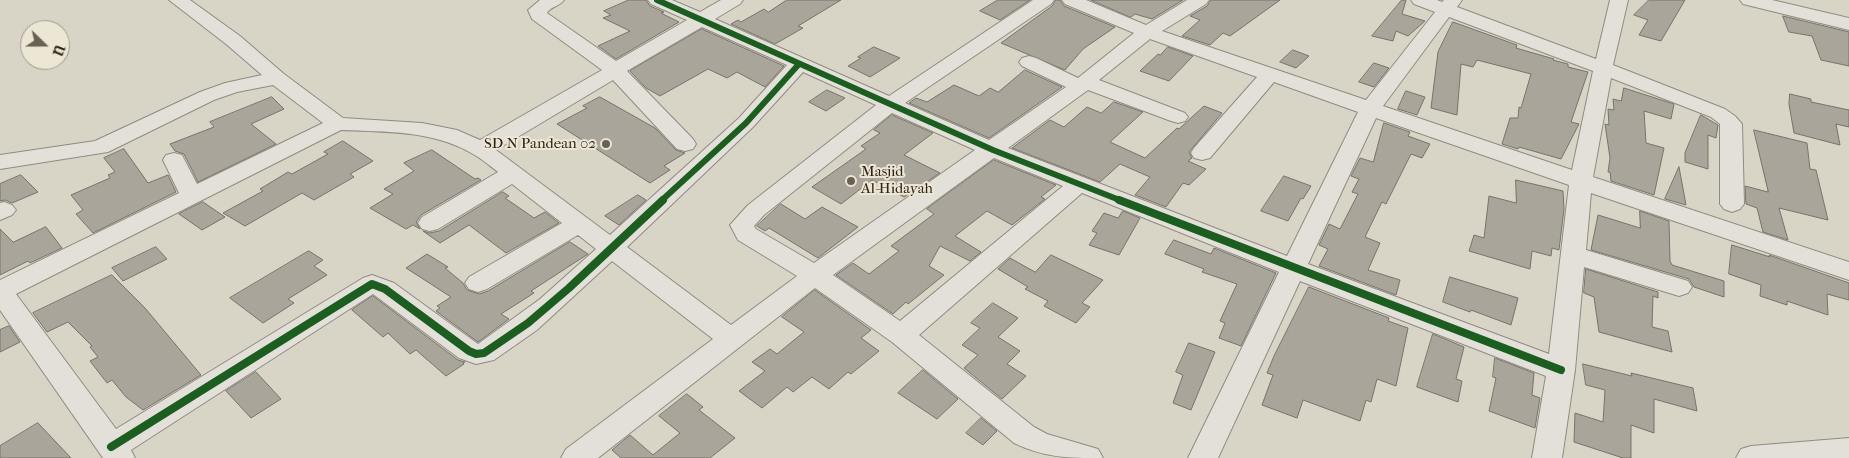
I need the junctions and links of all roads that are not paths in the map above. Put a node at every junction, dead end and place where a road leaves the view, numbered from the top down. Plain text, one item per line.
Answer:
1 (555, 0) edge
2 (657, 0) edge
3 (734, 0) edge
4 (1045, 0) edge
5 (1071, 0) edge
6 (1200, 0) edge
7 (1420, 0) edge
8 (1619, 0) edge
9 (1749, 0) edge
10 (180, 1) edge
11 (1449, 4) edge
12 (701, 20) junction
13 (1849, 24) edge
14 (1147, 32) junction
15 (1029, 62) dead end
16 (799, 64) junction
17 (1603, 68) junction
18 (615, 70) junction
19 (1270, 74) junction
20 (277, 78) junction
21 (1083, 84) junction
22 (890, 104) junction
23 (1370, 109) junction
24 (1178, 117) dead end
25 (338, 124) junction
26 (685, 144) dead end
27 (481, 149) junction
28 (993, 150) junction
29 (1202, 153) dead end
30 (174, 160) dead end
31 (0, 162) edge
32 (513, 173) junction
33 (1581, 180) junction
34 (1079, 184) junction
35 (192, 196) junction
36 (1732, 204) dead end
37 (430, 223) dead end
38 (580, 223) junction
39 (611, 248) junction
40 (1574, 255) junction
41 (1295, 269) junction
42 (1849, 271) edge
43 (815, 275) junction
44 (478, 283) dead end
45 (1679, 287) dead end
46 (0, 291) edge
47 (901, 335) junction
48 (731, 339) junction
49 (1561, 370) junction
50 (1849, 450) edge
51 (115, 453) edge
52 (576, 458) edge
53 (1088, 458) edge
54 (1203, 458) edge
55 (1547, 458) edge
56 (1751, 458) edge

1 - 18 street
2 - 12 street
3 - 12 street
4 - 22 street
5 - 14 street
6 - 14 street
7 - 11 street
8 - 17 street
9 - 13 street
10 - 20 street
11 - 17 street
11 - 23 street
12 - 16 street
12 - 18 street
14 - 19 street
14 - 21 street
15 - 21 street
16 - 22 street
16 - 39 street
17 - 33 street
17 - 36 street
18 - 26 street
18 - 27 street
19 - 23 street
19 - 29 street
20 - 25 street
20 - 31 street
21 - 24 street
21 - 28 street
22 - 28 street
22 - 43 street
23 - 33 street
23 - 41 street
25 - 27 street
25 - 35 street
27 - 32 street
28 - 34 street
28 - 43 street
30 - 35 street
32 - 37 street
32 - 38 street
33 - 40 street
33 - 42 street
34 - 41 street
34 - 47 street
35 - 46 street
38 - 39 street
38 - 44 street
39 - 48 street
39 - 51 street
40 - 45 street
40 - 49 street
41 - 49 street
41 - 54 street
43 - 47 street
43 - 48 street
46 - 51 street
47 - 53 street
48 - 52 street
49 - 55 street
50 - 56 street

